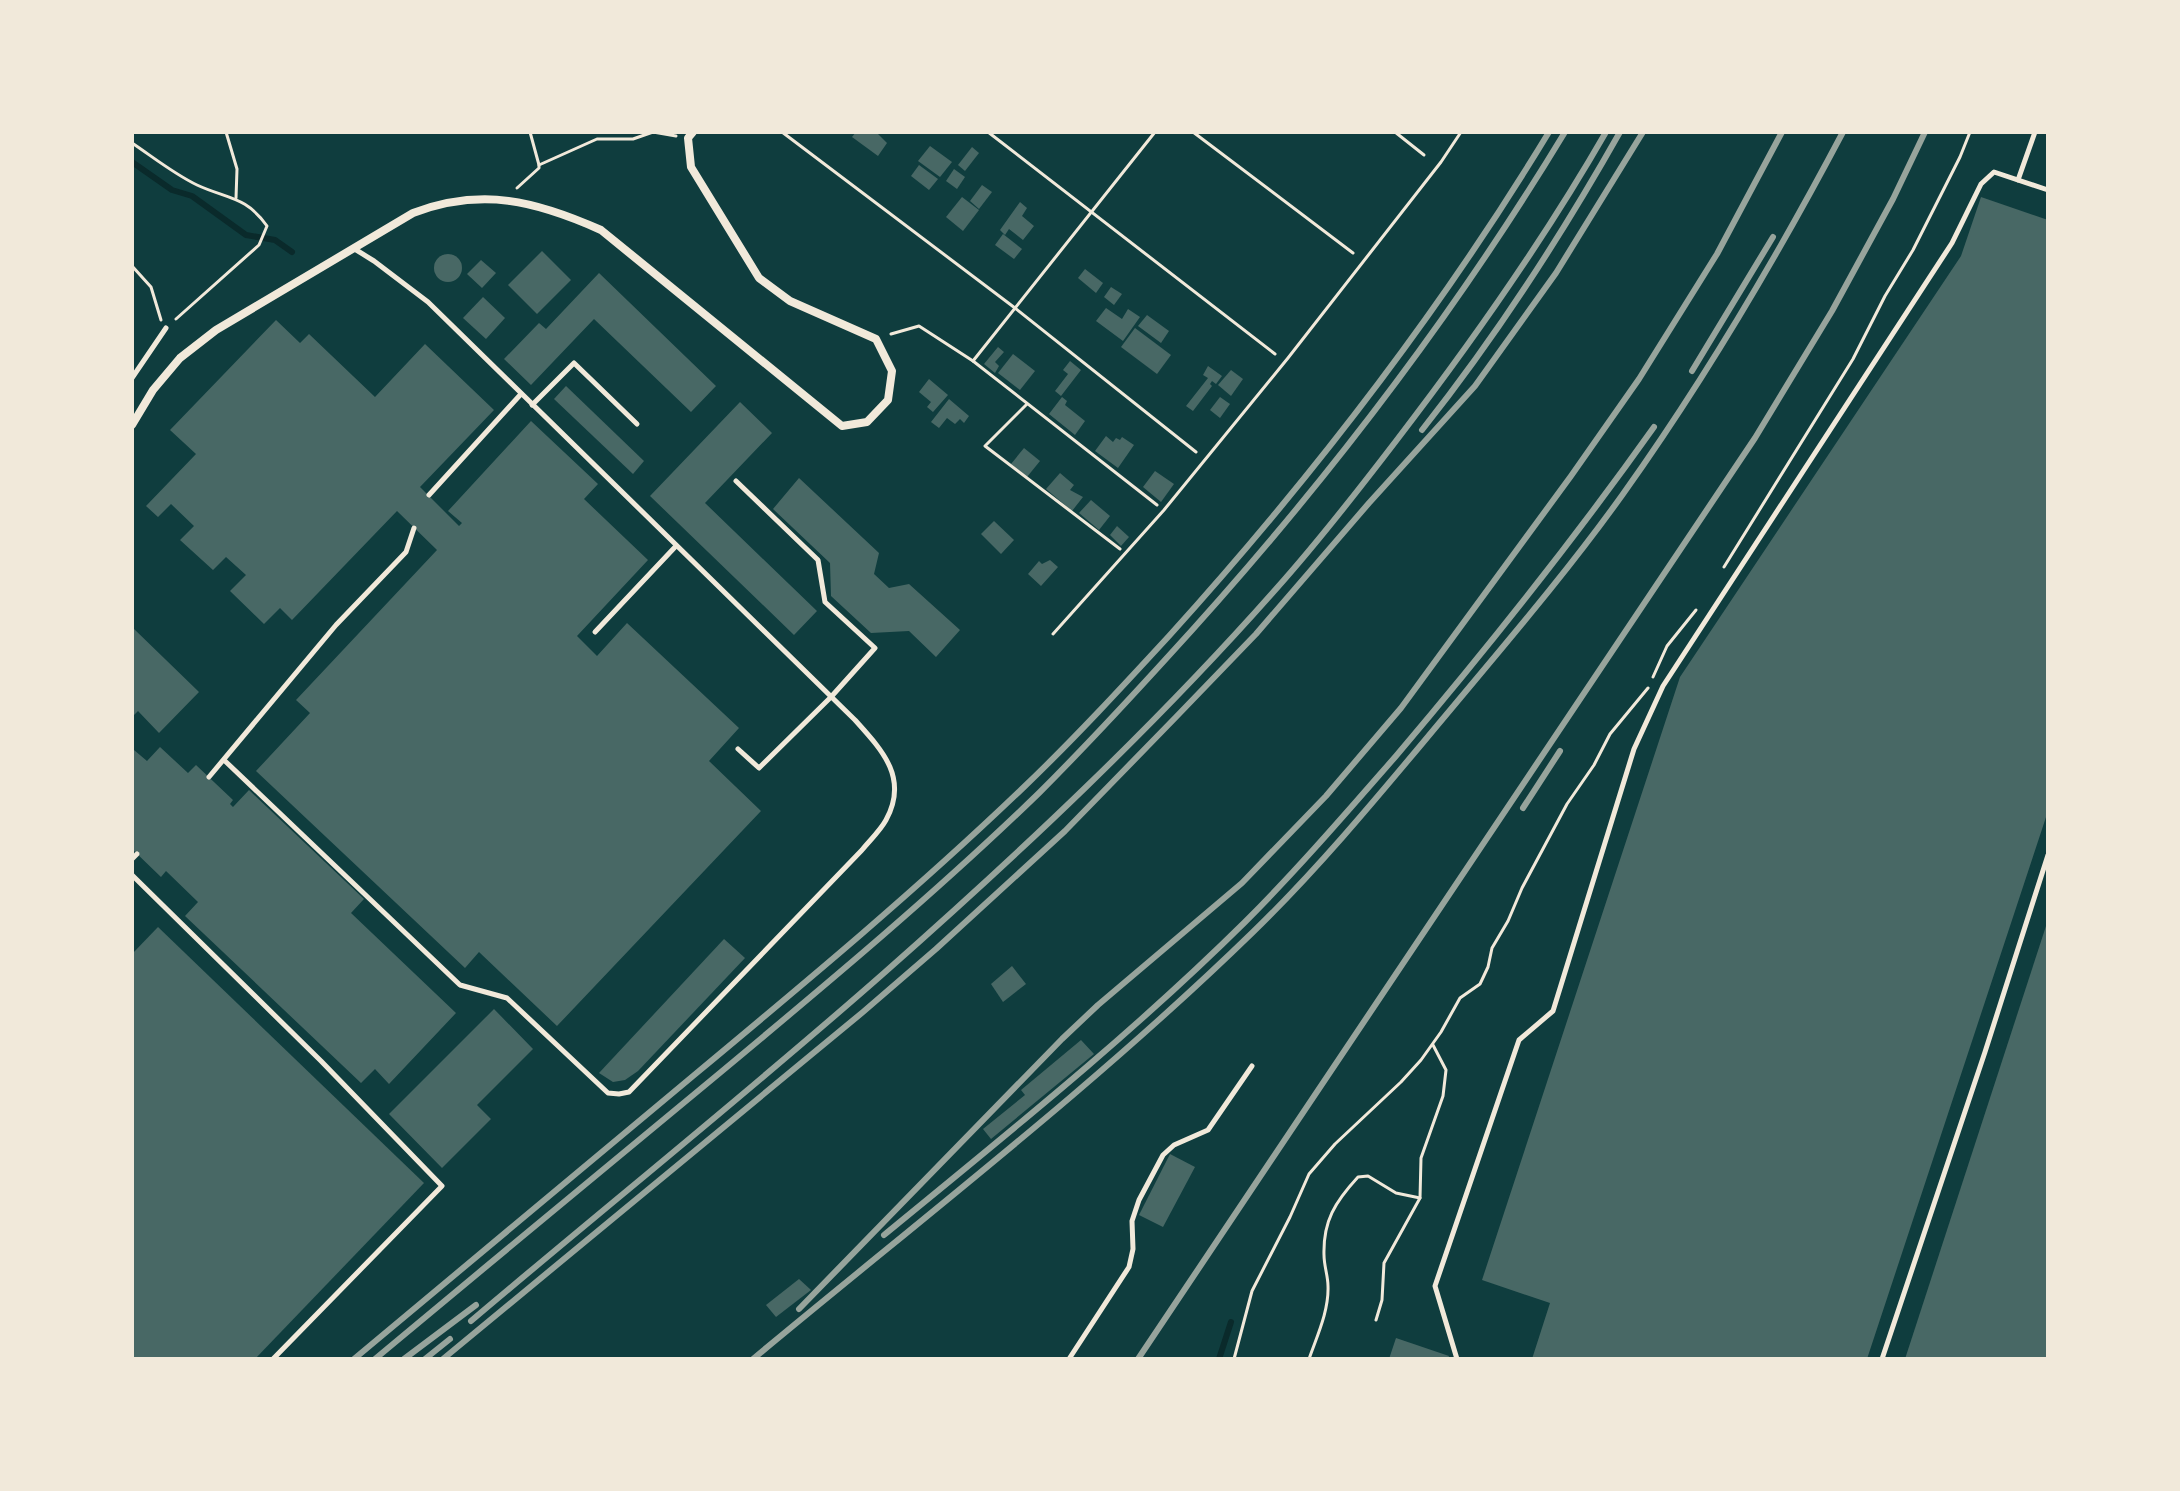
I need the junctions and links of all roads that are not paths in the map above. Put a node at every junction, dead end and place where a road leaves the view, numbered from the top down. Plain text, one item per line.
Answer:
1 (2035, 132) edge
2 (688, 134) edge
3 (2018, 180) junction
4 (2048, 190) edge
5 (353, 247) junction
6 (166, 328) road end
7 (132, 378) edge
8 (521, 394) junction
9 (532, 405) junction
10 (637, 424) dead end
11 (132, 425) edge
12 (736, 481) dead end
13 (429, 495) dead end
14 (414, 528) dead end
15 (676, 546) junction
16 (595, 632) dead end
17 (831, 697) junction
18 (738, 749) dead end
19 (225, 761) junction
20 (209, 777) dead end
21 (2048, 855) edge
22 (132, 875) edge
23 (1252, 1066) dead end
24 (273, 1359) edge
25 (1069, 1359) edge
26 (1457, 1359) edge
27 (1882, 1359) edge

1 - 3 lane
2 - 5 street
3 - 4 lane
3 - 26 lane
5 - 8 lane
5 - 11 street
6 - 7 lane
8 - 9 lane
8 - 13 lane
9 - 10 lane
9 - 15 lane
12 - 17 lane
14 - 19 lane
15 - 16 lane
15 - 17 lane
17 - 18 lane
17 - 19 lane
19 - 20 lane
21 - 27 lane
22 - 24 lane
23 - 25 lane

